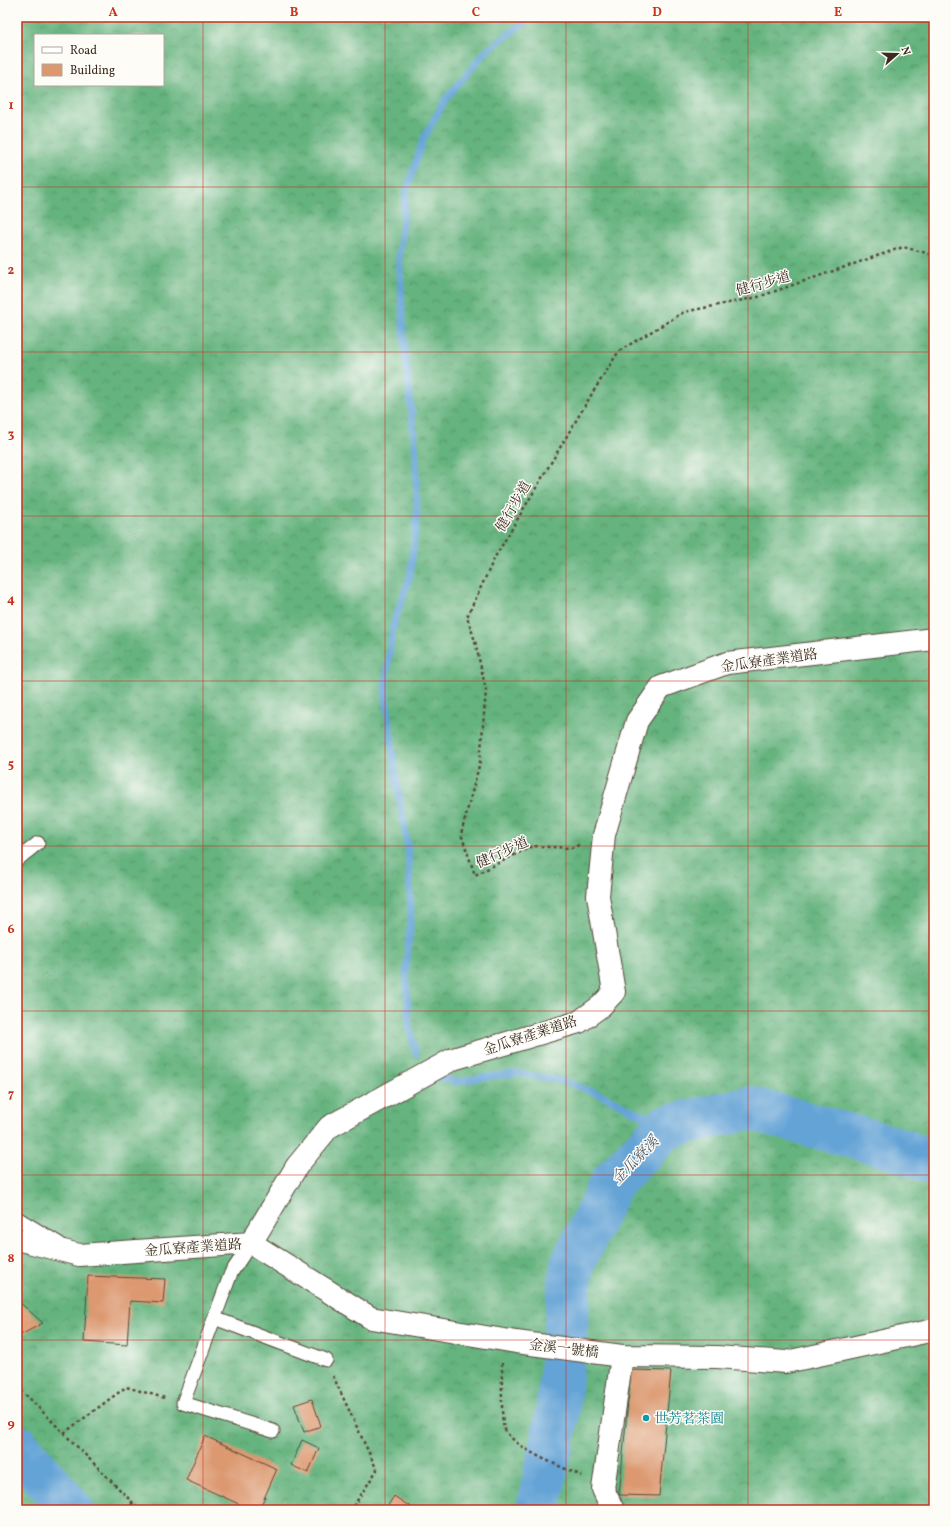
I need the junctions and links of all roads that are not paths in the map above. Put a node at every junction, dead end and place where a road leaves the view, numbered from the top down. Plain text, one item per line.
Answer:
1 (934, 639) edge
2 (38, 843) dead end
3 (17, 860) edge
4 (17, 1218) edge
5 (17, 1239) edge
6 (251, 1243) junction
7 (79, 1255) junction
8 (214, 1318) junction
9 (934, 1330) edge
10 (617, 1356) junction
11 (326, 1360) road end
12 (273, 1431) dead end
13 (613, 1510) edge

1 - 6 street, 金瓜寮產業道路
2 - 3 lane
4 - 7 lane
5 - 7 street, 金瓜寮產業道路
6 - 7 street, 金瓜寮產業道路
6 - 8 lane
6 - 10 street, 金溪一號橋
8 - 11 lane
8 - 12 lane
9 - 10 street, 金溪一號橋
10 - 13 street

